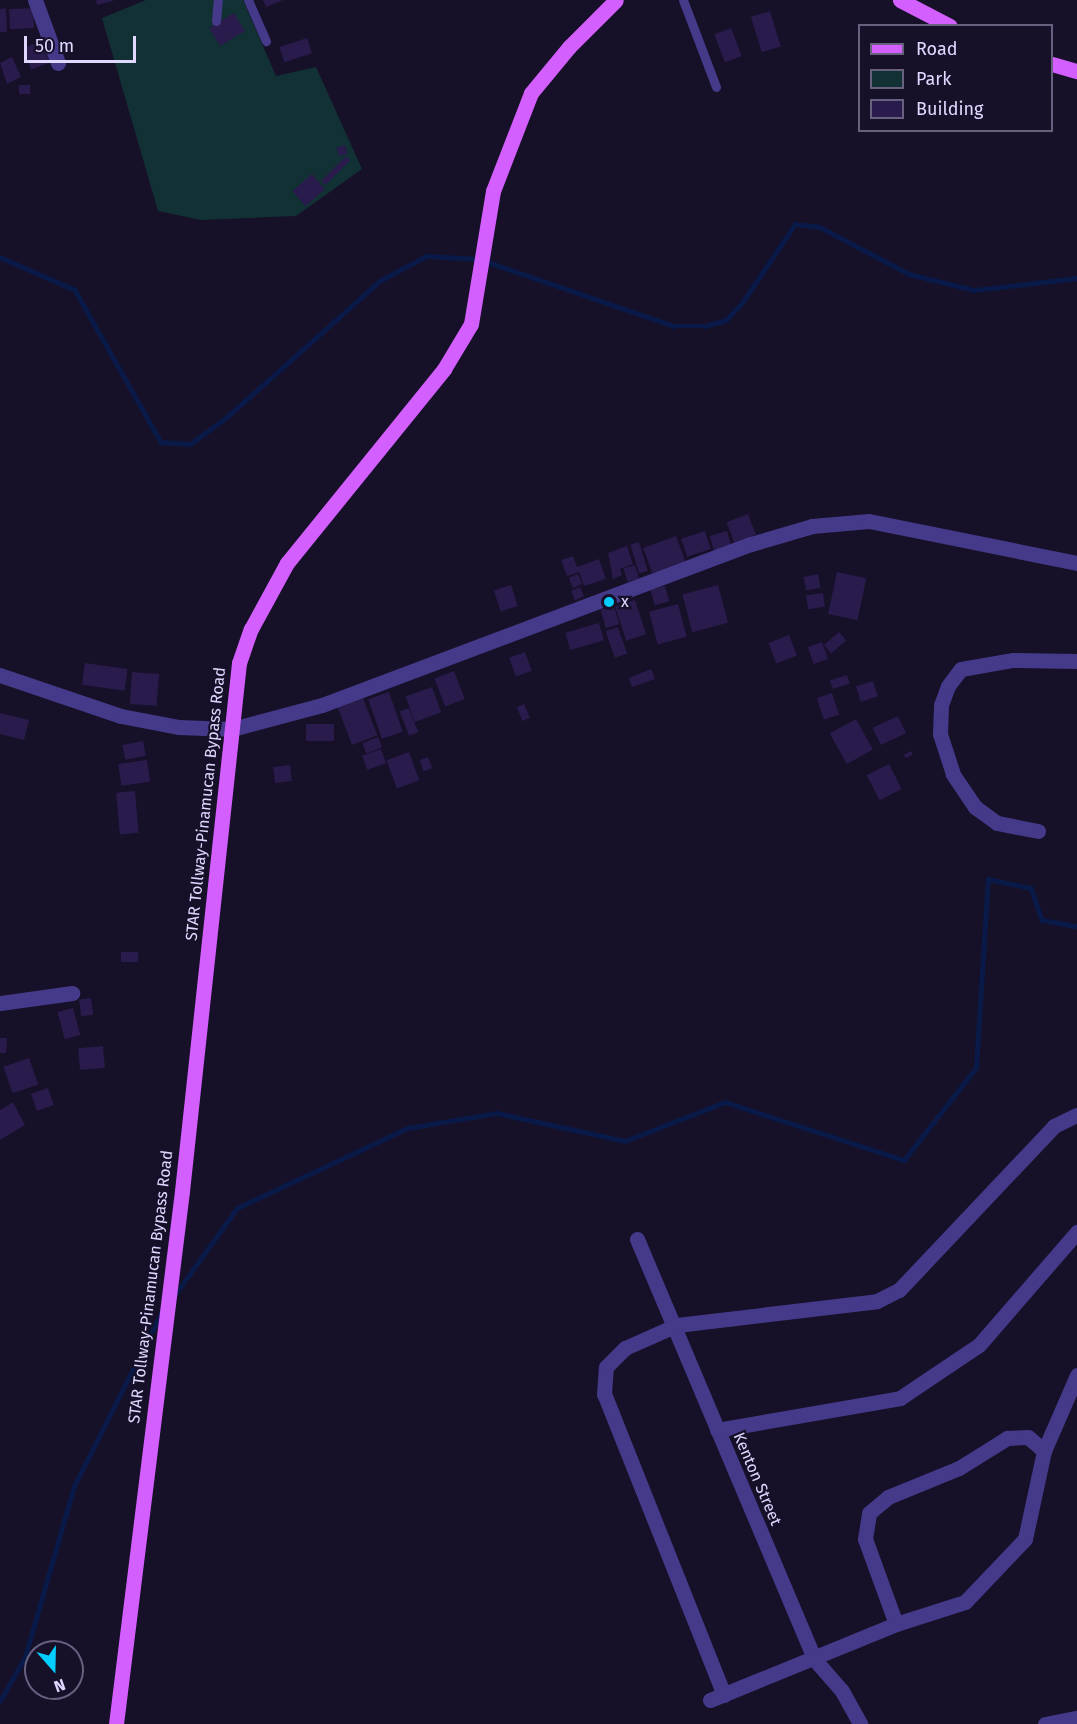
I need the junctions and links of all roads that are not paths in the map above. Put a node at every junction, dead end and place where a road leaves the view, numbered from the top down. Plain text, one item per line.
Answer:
1 (35, 0) edge
2 (218, 0) edge
3 (248, 0) edge
4 (616, 0) edge
5 (683, 0) edge
6 (900, 0) edge
7 (216, 21) dead end
8 (946, 24) edge
9 (266, 41) dead end
10 (58, 63) dead end
11 (1053, 64) edge
12 (1077, 71) edge
13 (716, 87) dead end
14 (1077, 563) edge
15 (1077, 660) edge
16 (0, 675) edge
17 (232, 729) junction
18 (1038, 831) dead end
19 (72, 993) dead end
20 (0, 1003) edge
21 (1077, 1115) edge
22 (1077, 1232) edge
23 (637, 1239) dead end
24 (676, 1325) junction
25 (1077, 1375) edge
26 (717, 1431) junction
27 (1044, 1451) junction
28 (896, 1624) junction
29 (815, 1660) junction
30 (1077, 1718) edge
31 (116, 1724) edge
32 (860, 1724) edge
33 (1045, 1724) edge

1 - 10 street
2 - 7 lane
3 - 9 lane
4 - 17 main road, STAR Tollway-Pinamucan Bypass Road
5 - 13 lane
6 - 8 main road
11 - 12 main road
14 - 17 street
15 - 18 street
16 - 17 street
17 - 31 main road, STAR Tollway-Pinamucan Bypass Road
19 - 20 street
21 - 24 street
22 - 26 street
23 - 24 street, Kenton Street
24 - 26 street, Kenton Street
24 - 29 street
25 - 27 street
26 - 29 street, Kenton Street
27 - 28 street
27 - 28 street
28 - 29 street
29 - 32 street, Kenton Street
30 - 33 street

